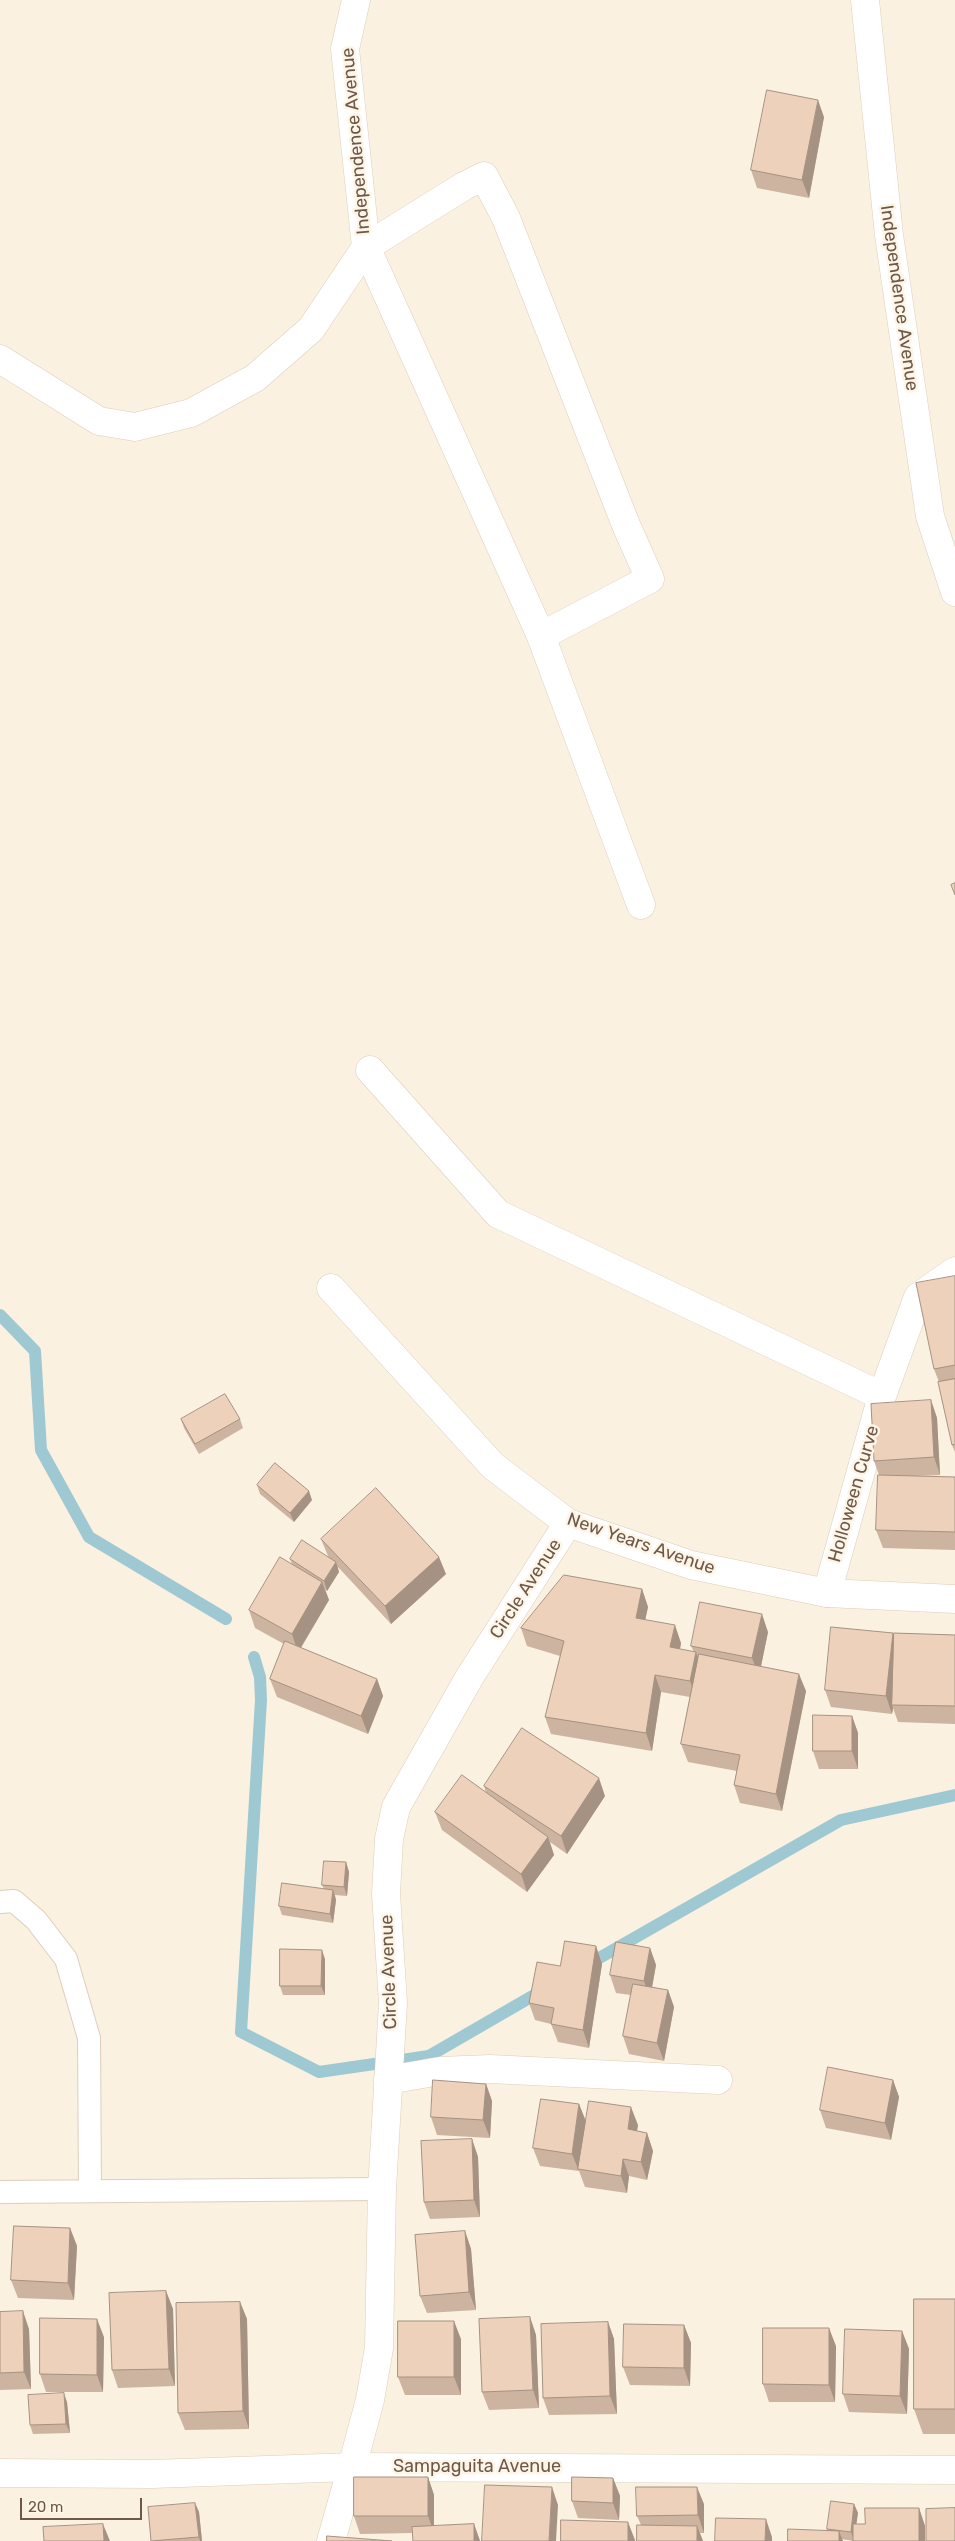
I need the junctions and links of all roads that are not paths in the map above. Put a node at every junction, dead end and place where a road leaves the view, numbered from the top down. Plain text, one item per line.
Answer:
1 (356, 0) edge
2 (865, 0) edge
3 (366, 247) junction
4 (0, 359) edge
5 (955, 592) edge
6 (542, 636) junction
7 (641, 905) dead end
8 (370, 1070) dead end
9 (955, 1271) edge
10 (331, 1288) dead end
11 (882, 1396) junction
12 (568, 1523) junction
13 (827, 1593) junction
14 (955, 1599) edge
15 (0, 1902) edge
16 (389, 2073) junction
17 (718, 2080) dead end
18 (382, 2188) junction
19 (90, 2191) junction
20 (0, 2192) edge
21 (352, 2467) junction
22 (955, 2470) edge
23 (0, 2473) edge
24 (331, 2541) edge

1 - 3 street, Independence Avenue
2 - 5 street, Independence Avenue
3 - 4 street, Independence Avenue
3 - 6 street
3 - 6 street
6 - 7 street
8 - 11 street
9 - 11 street, Holloween Curve
10 - 12 street, New Years Avenue
11 - 13 street, Holloween Curve
12 - 13 street, New Years Avenue
12 - 16 street, Circle Avenue
13 - 14 street, New Years Avenue
15 - 19 lane
16 - 17 street
16 - 18 street, Circle Avenue
18 - 19 lane
18 - 21 street, Circle Avenue
19 - 20 lane
21 - 22 street, Sampaguita Avenue
21 - 23 street, Sampaguita Avenue
21 - 24 street, Circle Avenue

